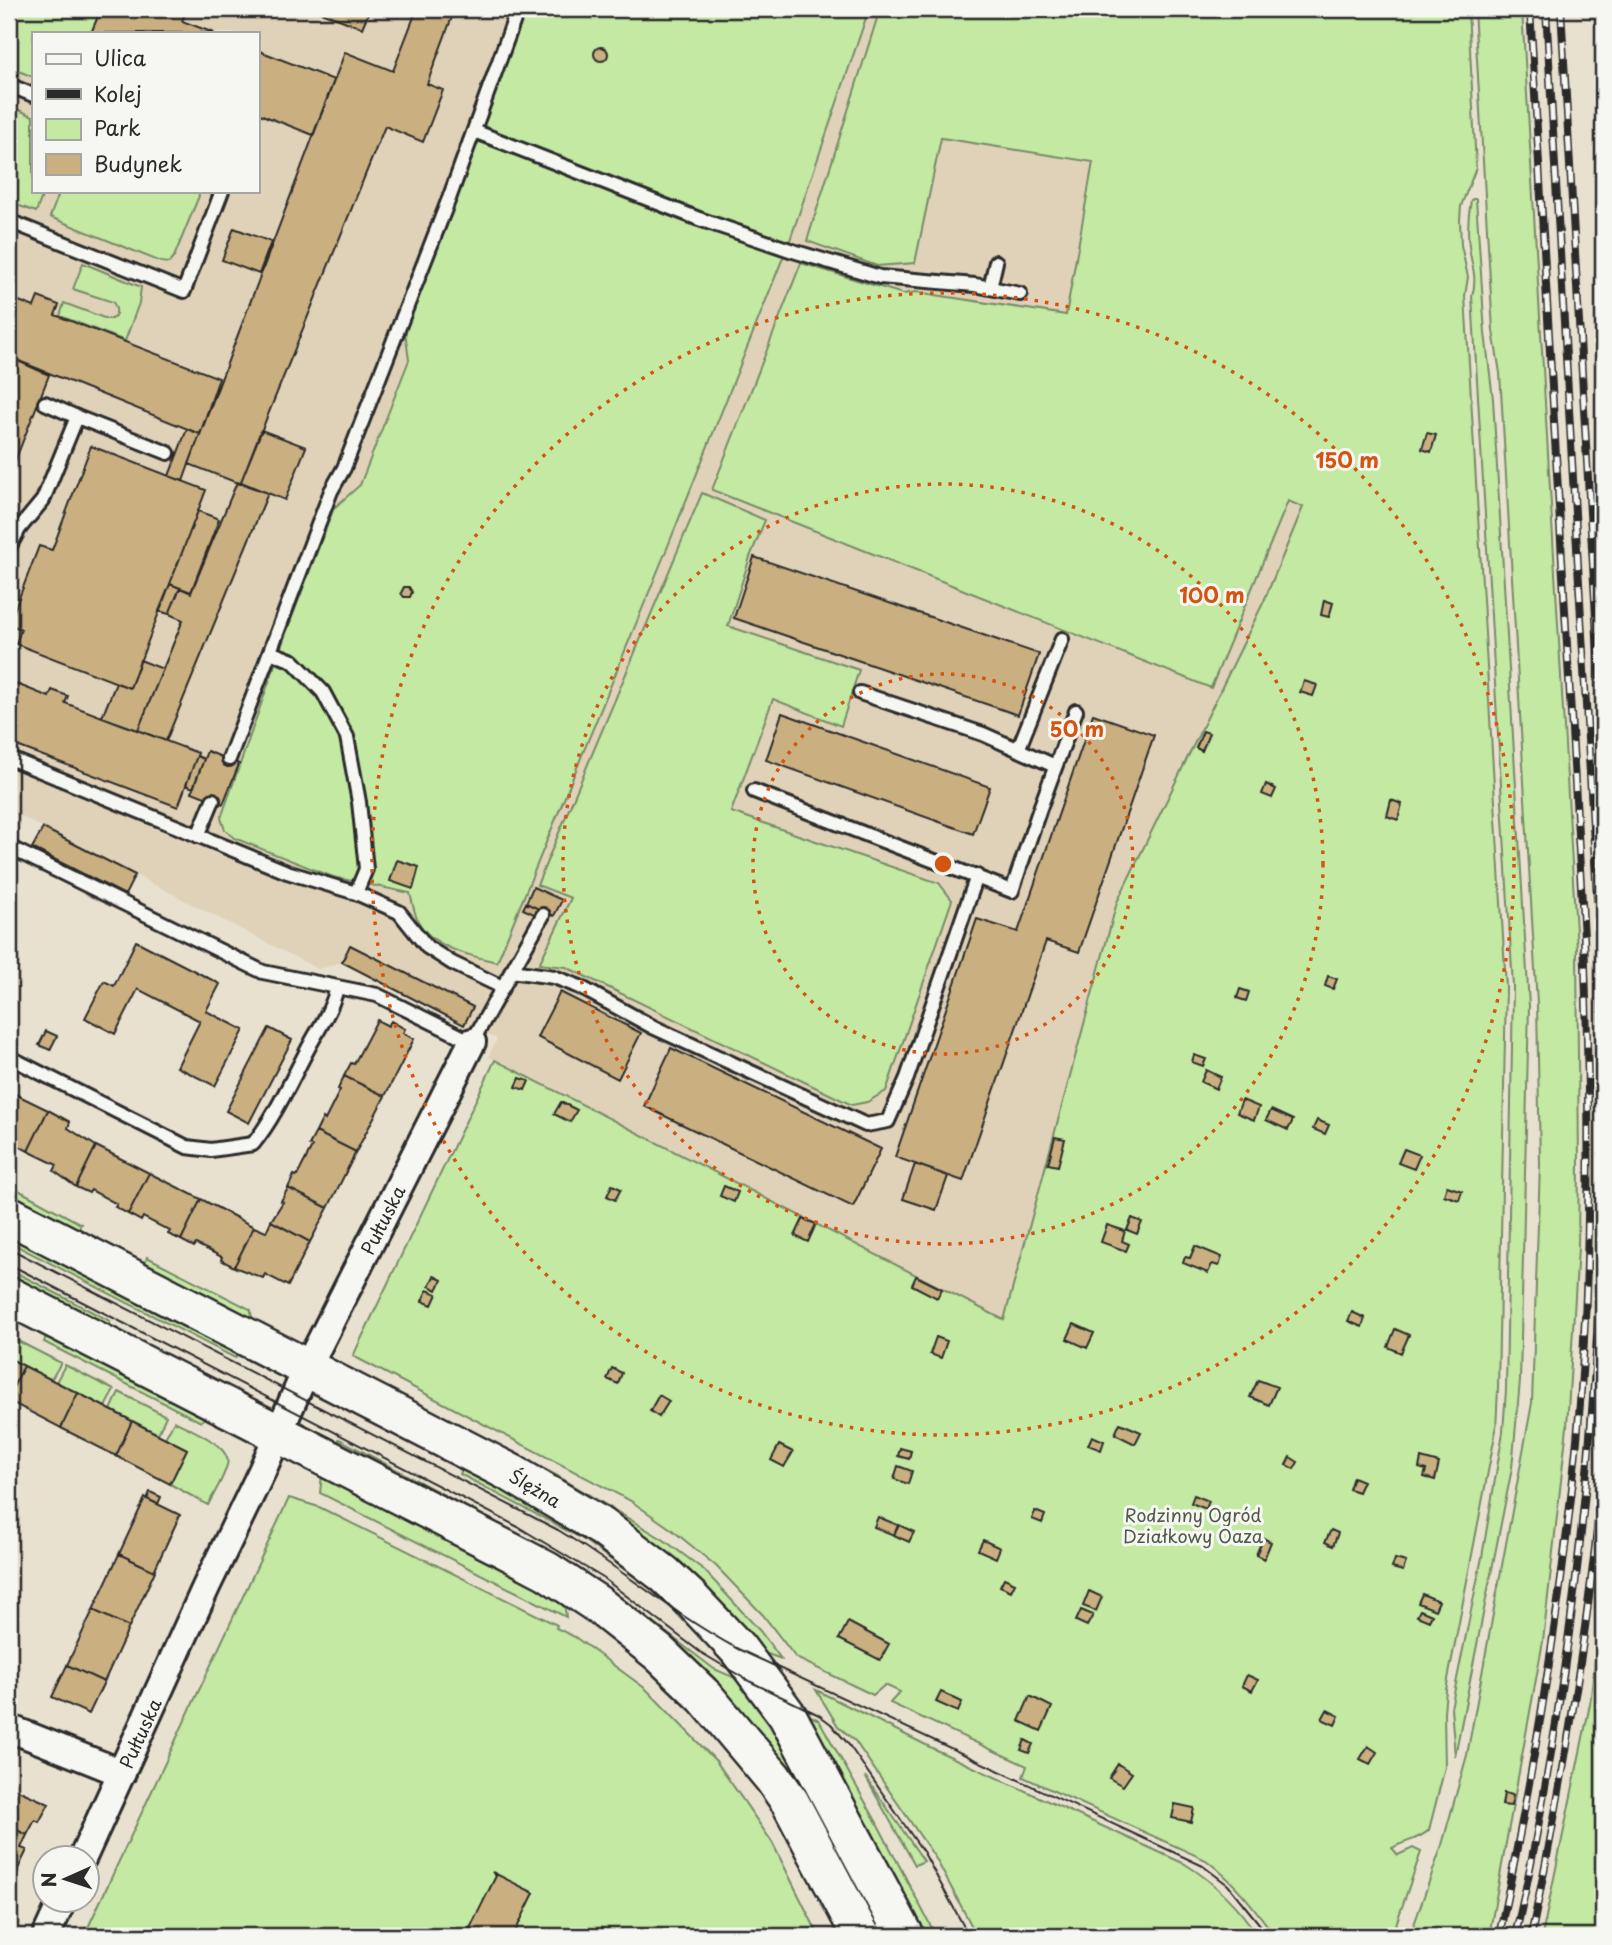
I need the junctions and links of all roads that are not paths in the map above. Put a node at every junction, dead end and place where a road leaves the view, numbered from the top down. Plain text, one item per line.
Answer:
1 (518, 9) edge
2 (9, 85) edge
3 (32, 95) edge
4 (474, 131) junction
5 (222, 192) edge
6 (9, 220) edge
7 (996, 262) dead end
8 (990, 288) junction
9 (1020, 294) dead end
10 (45, 403) dead end
11 (77, 417) junction
12 (168, 453) dead end
13 (9, 548) edge
14 (1062, 639) dead end
15 (270, 652) junction
16 (860, 693) dead end
17 (1076, 711) dead end
18 (1018, 750) junction
19 (9, 758) edge
20 (229, 759) dead end
21 (1055, 766) junction
22 (754, 791) dead end
23 (212, 800) dead end
24 (198, 836) junction
25 (9, 847) edge
26 (977, 876) junction
27 (356, 893) junction
28 (543, 915) dead end
29 (511, 971) junction
30 (337, 987) junction
31 (502, 987) junction
32 (472, 1042) junction
33 (9, 1057) edge
34 (9, 1215) edge
35 (9, 1296) edge
36 (307, 1368) junction
37 (278, 1433) junction
38 (9, 1728) edge
39 (122, 1773) junction
40 (90, 1843) edge
41 (57, 1913) edge
42 (46, 1936) edge
43 (861, 1936) edge
44 (905, 1936) edge

1 - 4 lane
2 - 3 lane
4 - 8 lane
4 - 15 lane
5 - 6 lane
7 - 8 lane
8 - 9 lane
10 - 11 lane
11 - 12 lane
11 - 13 lane
14 - 18 lane
15 - 20 lane
15 - 27 lane
16 - 18 lane
17 - 21 lane
18 - 21 lane
19 - 24 lane
21 - 26 lane
22 - 26 lane
23 - 24 lane
24 - 27 lane
25 - 30 lane
26 - 29 lane
27 - 31 lane
28 - 29 lane
29 - 31 lane
30 - 32 lane
30 - 33 lane
31 - 32 lane
32 - 36 street, Pułtuska
34 - 36 main road, Ślężna
35 - 37 main road
36 - 37 street, Pułtuska
36 - 44 main road, Ślężna
37 - 39 street, Pułtuska
37 - 43 main road
38 - 39 street
39 - 40 street, Pułtuska
41 - 42 street

